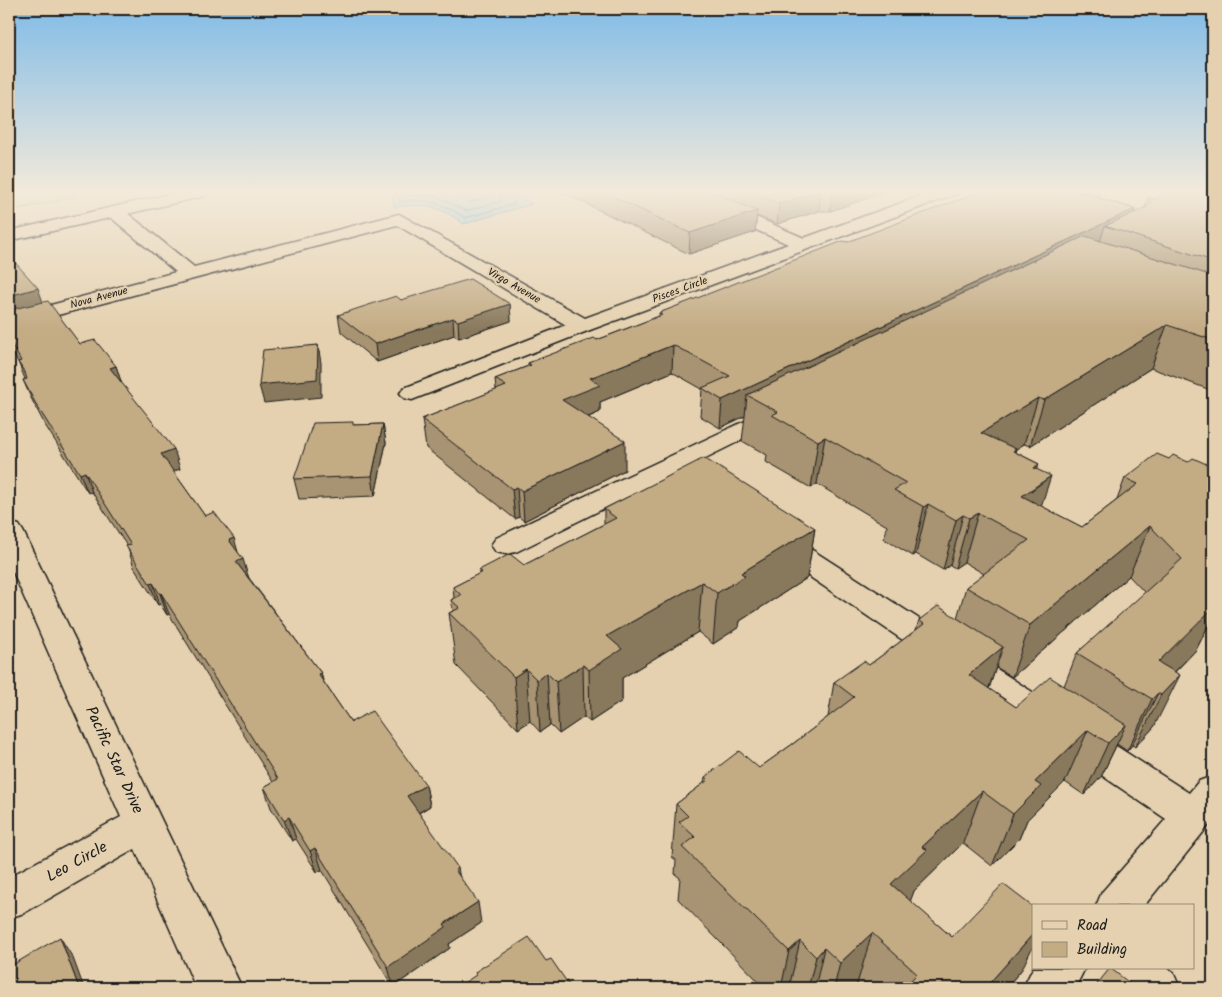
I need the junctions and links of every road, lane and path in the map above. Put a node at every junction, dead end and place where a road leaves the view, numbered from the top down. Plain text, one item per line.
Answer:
1 (75, 238) edge
2 (147, 238) edge
3 (329, 238) edge
4 (431, 238) edge
5 (787, 238) edge
6 (824, 238) edge
7 (804, 245) junction
8 (9, 252) edge
9 (190, 274) junction
10 (9, 322) edge
11 (583, 326) junction
12 (412, 393) dead end
13 (798, 402) edge
14 (756, 527) edge
15 (9, 532) edge
16 (506, 545) dead end
17 (1203, 804) edge
18 (144, 824) junction
19 (9, 899) edge
20 (1119, 904) edge
21 (1061, 970) edge
22 (1134, 970) edge
23 (219, 988) edge
24 (1046, 988) edge
25 (1157, 988) edge

1 - 8 street
2 - 9 street
3 - 9 street, Virgo Avenue
4 - 11 street, Virgo Avenue
5 - 7 street
6 - 7 street, Pisces Circle
7 - 11 street, Pisces Circle
9 - 10 street, Nova Avenue
11 - 12 street, Pisces Circle
13 - 16 street
14 - 17 street
15 - 18 street, Pacific Star Drive
17 - 20 street
18 - 19 street, Leo Circle
18 - 23 street, Pacific Star Drive
21 - 24 street
22 - 25 street

